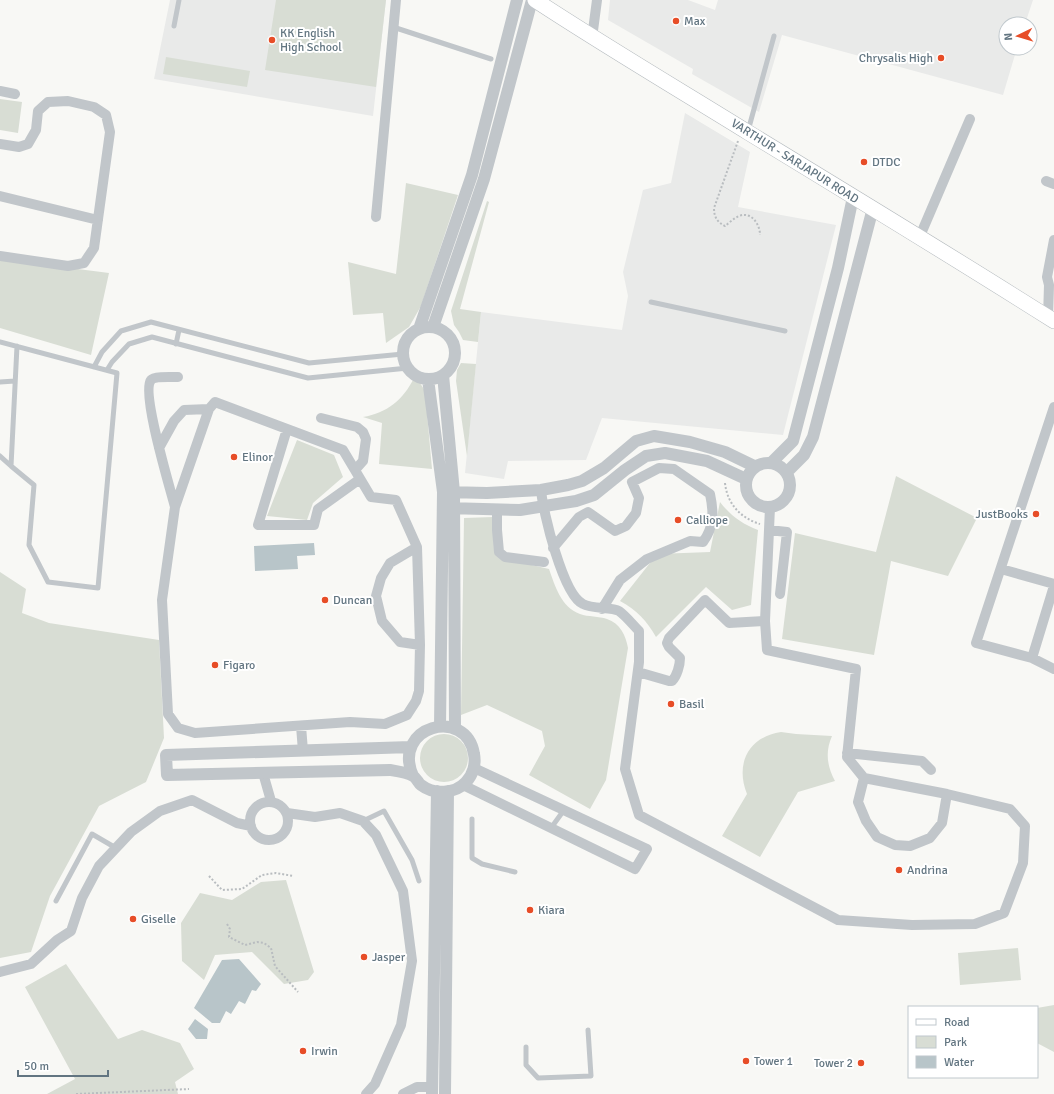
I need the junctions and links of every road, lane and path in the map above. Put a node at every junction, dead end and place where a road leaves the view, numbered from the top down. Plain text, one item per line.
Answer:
1 (179, 0) edge
2 (396, 0) edge
3 (517, 0) edge
4 (532, 0) edge
5 (536, 0) edge
6 (597, 0) edge
7 (174, 26) dead end
8 (393, 26) junction
9 (774, 36) dead end
10 (592, 38) junction
11 (491, 59) dead end
12 (0, 91) edge
13 (15, 94) dead end
14 (970, 119) dead end
15 (745, 130) junction
16 (0, 144) edge
17 (0, 196) edge
18 (853, 197) junction
19 (873, 208) junction
20 (376, 217) dead end
21 (98, 220) junction
22 (760, 235) dead end
23 (920, 236) junction
24 (1054, 240) edge
25 (0, 256) edge
26 (838, 268) junction
27 (856, 274) junction
28 (651, 302) dead end
29 (1051, 319) edge
30 (433, 327) junction
31 (419, 329) junction
32 (179, 330) junction
33 (785, 331) dead end
34 (0, 342) edge
35 (176, 344) junction
36 (17, 346) junction
37 (403, 354) junction
38 (94, 367) junction
39 (408, 368) junction
40 (107, 370) junction
41 (443, 375) junction
42 (178, 377) dead end
43 (428, 379) junction
44 (15, 381) junction
45 (0, 382) edge
46 (1054, 407) edge
47 (208, 409) junction
48 (321, 418) dead end
49 (287, 429) junction
50 (159, 448) junction
51 (0, 456) edge
52 (772, 462) junction
53 (11, 466) junction
54 (754, 466) junction
55 (726, 470) junction
56 (787, 472) junction
57 (358, 475) junction
58 (746, 479) junction
59 (541, 490) junction
60 (449, 492) junction
61 (543, 506) junction
62 (175, 507) junction
63 (770, 507) junction
64 (449, 508) junction
65 (497, 509) junction
66 (769, 528) junction
67 (417, 547) junction
68 (553, 548) junction
69 (544, 562) dead end
70 (1001, 568) junction
71 (1054, 585) edge
72 (780, 594) dead end
73 (602, 609) junction
74 (765, 621) junction
75 (420, 644) junction
76 (1032, 658) junction
77 (1054, 669) edge
78 (638, 672) junction
79 (301, 726) junction
80 (440, 726) junction
81 (455, 729) junction
82 (411, 747) junction
83 (303, 751) junction
84 (848, 753) junction
85 (216, 754) junction
86 (474, 768) junction
87 (931, 770) dead end
88 (263, 773) junction
89 (216, 774) junction
90 (413, 776) junction
91 (864, 778) junction
92 (463, 785) junction
93 (442, 791) junction
94 (947, 794) junction
95 (271, 801) junction
96 (564, 810) junction
97 (287, 813) junction
98 (472, 819) dead end
99 (363, 821) junction
100 (251, 826) junction
101 (551, 828) junction
102 (116, 848) junction
103 (515, 872) dead end
104 (209, 876) dead end
105 (293, 876) dead end
106 (419, 881) dead end
107 (56, 902) dead end
108 (227, 924) dead end
109 (0, 972) edge
110 (298, 992) dead end
111 (588, 1030) dead end
112 (526, 1047) dead end
113 (189, 1089) dead end
114 (432, 1090) edge
115 (445, 1090) edge
116 (76, 1094) edge
117 (366, 1094) edge
118 (403, 1094) edge

1 - 7 lane
2 - 8 street
3 - 31 street
4 - 30 street
5 - 10 main road, VARTHUR - SARJAPUR ROAD
6 - 10 street
8 - 11 lane
8 - 20 street
9 - 15 lane
10 - 15 main road, VARTHUR - SARJAPUR ROAD
12 - 13 street
14 - 23 street
15 - 18 main road, VARTHUR - SARJAPUR ROAD
15 - 22 path
16 - 21 street
17 - 21 street
18 - 19 main road, VARTHUR - SARJAPUR ROAD
18 - 26 street
19 - 23 main road, VARTHUR - SARJAPUR ROAD
19 - 27 street
21 - 25 street
23 - 29 main road, VARTHUR - SARJAPUR ROAD
24 - 29 street
26 - 27 street
26 - 52 street
27 - 56 street
28 - 33 lane
30 - 31 street
30 - 41 street
31 - 37 street
32 - 35 lane
32 - 37 lane
32 - 38 lane
34 - 36 lane
35 - 39 lane
35 - 40 lane
36 - 38 lane
36 - 44 lane
37 - 39 street
38 - 40 lane
39 - 43 street
40 - 53 lane
41 - 43 street
41 - 60 street
42 - 50 street
43 - 60 street
44 - 45 lane
44 - 53 lane
46 - 70 street
47 - 49 street
47 - 50 street
47 - 62 street
48 - 57 street
49 - 57 street
49 - 57 street
50 - 62 street
51 - 53 lane
52 - 54 street
52 - 56 street
54 - 58 street
54 - 59 street
55 - 58 street
55 - 61 street
55 - 66 path
56 - 63 street
57 - 67 street
58 - 63 street
59 - 60 street
59 - 61 street
60 - 64 street
61 - 65 street
61 - 68 street
62 - 79 street
63 - 66 street
64 - 65 street
64 - 80 street
64 - 81 street
65 - 69 street
66 - 72 street
66 - 74 street
67 - 75 street
67 - 75 street
68 - 73 street
68 - 73 street
70 - 71 street
70 - 76 street
71 - 76 street
73 - 78 street
74 - 78 street
74 - 84 street
75 - 79 street
76 - 77 street
78 - 94 street
79 - 83 street
80 - 81 street
80 - 82 street
81 - 86 street
82 - 83 street
82 - 90 street
83 - 85 street
84 - 87 street
84 - 91 street
85 - 89 street
85 - 89 street
86 - 92 street
86 - 96 street
88 - 89 street
88 - 90 street
88 - 95 street
90 - 93 street
91 - 94 street
91 - 94 street
92 - 93 street
92 - 101 street
93 - 114 street
93 - 115 street
95 - 97 street
95 - 100 street
96 - 101 lane
96 - 101 street
97 - 99 street
97 - 100 street
98 - 103 lane
99 - 106 lane
99 - 117 street
100 - 102 street
102 - 107 lane
102 - 109 street
104 - 105 path
108 - 110 path
111 - 112 lane
113 - 116 path
114 - 115 street
114 - 118 street

